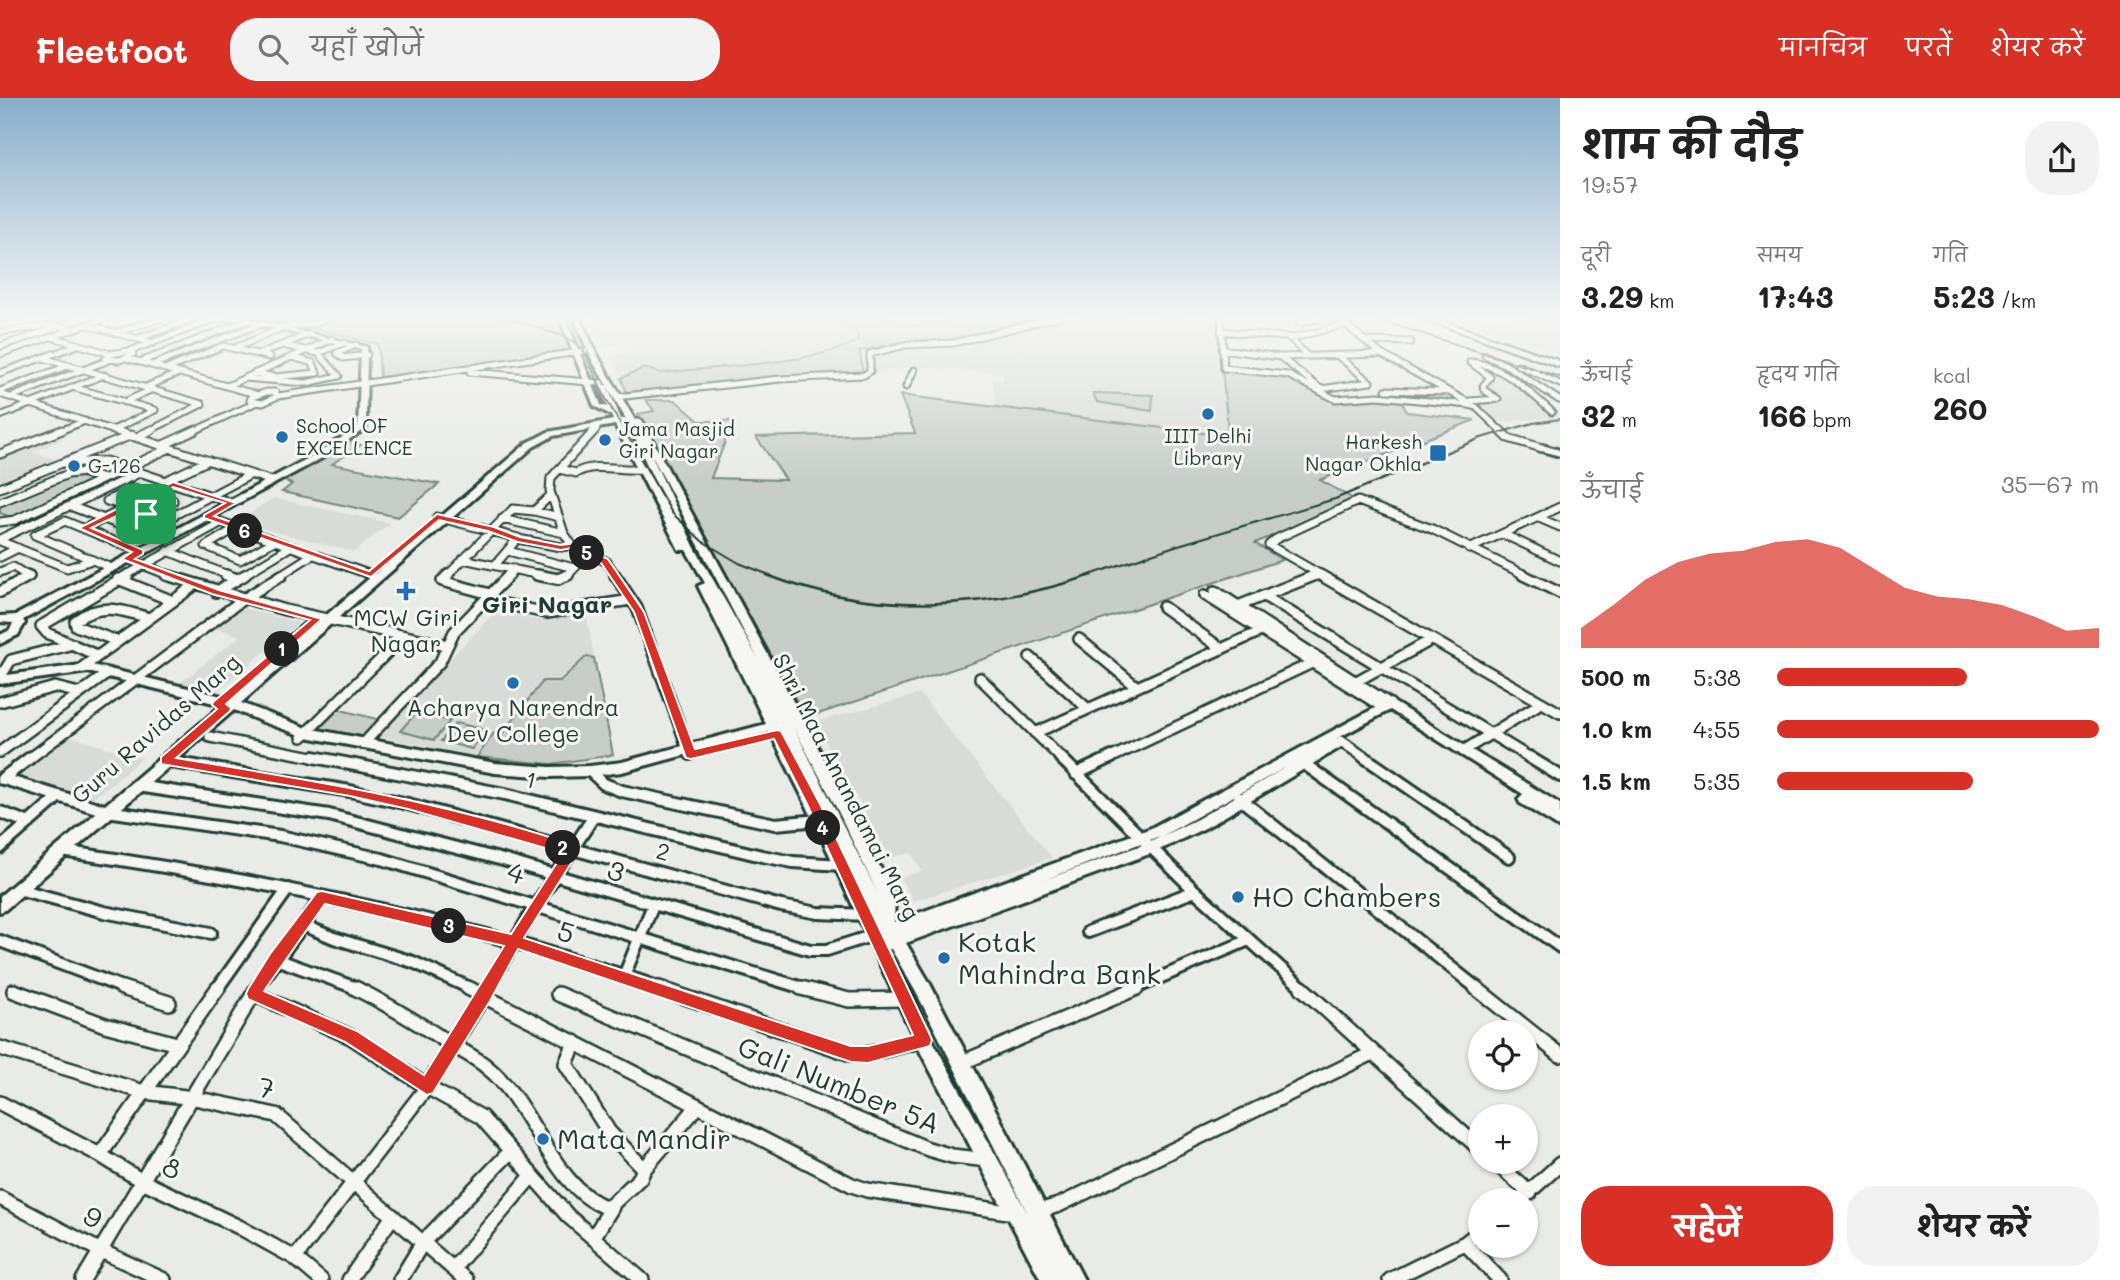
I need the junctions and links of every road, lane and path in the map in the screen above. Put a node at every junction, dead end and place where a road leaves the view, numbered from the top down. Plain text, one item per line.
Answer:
1 (10, 372) edge
2 (51, 372) edge
3 (78, 372) edge
4 (97, 372) edge
5 (317, 372) edge
6 (338, 372) edge
7 (365, 372) edge
8 (448, 372) edge
9 (475, 372) edge
10 (498, 372) edge
11 (586, 372) edge
12 (594, 372) edge
13 (606, 372) edge
14 (609, 372) edge
15 (869, 372) edge
16 (913, 372) edge
17 (1262, 372) edge
18 (1297, 372) edge
19 (1358, 372) edge
20 (1415, 372) edge
21 (1484, 372) edge
22 (1498, 372) edge
23 (1519, 372) edge
24 (1534, 372) edge
25 (16, 373) dead end
26 (179, 373) joint
27 (255, 373) joint
28 (104, 374) junction
29 (26, 376) dead end
30 (35, 378) junction
31 (244, 378) junction
32 (409, 378) junction
33 (365, 380) junction
34 (1308, 382) junction
35 (49, 383) junction
36 (589, 383) junction
37 (601, 383) junction
38 (1560, 384) edge
39 (227, 386) junction
40 (72, 387) junction
41 (146, 387) junction
42 (906, 387) dead end
43 (153, 389) junction
44 (1386, 390) dead end
45 (1452, 392) junction
46 (0, 394) edge
47 (255, 394) junction
48 (278, 396) junction
49 (11, 397) junction
50 (620, 397) junction
51 (1541, 400) junction
52 (1560, 400) edge
53 (124, 402) junction
54 (29, 403) junction
55 (255, 403) junction
56 (1472, 404) junction
57 (1552, 412) dead end
58 (0, 416) edge
59 (622, 416) junction
60 (85, 421) junction
61 (599, 425) junction
62 (113, 430) junction
63 (134, 436) junction
64 (167, 446) junction
65 (1542, 448) joint
66 (1560, 452) edge
67 (0, 454) edge
68 (207, 461) junction
69 (63, 463) junction
70 (126, 468) junction
71 (559, 469) junction
72 (641, 469) junction
73 (139, 472) junction
74 (250, 475) junction
75 (103, 479) junction
76 (272, 481) junction
77 (169, 483) junction
78 (0, 488) edge
79 (153, 494) junction
80 (551, 495) junction
81 (211, 496) junction
82 (0, 502) edge
83 (232, 503) junction
84 (70, 506) junction
85 (1560, 507) edge
86 (126, 508) junction
87 (534, 512) junction
88 (207, 516) junction
89 (559, 517) junction
90 (1539, 517) junction
91 (441, 518) junction
92 (104, 519) junction
93 (502, 519) junction
94 (0, 522) edge
95 (222, 522) junction
96 (1560, 527) edge
97 (84, 528) junction
98 (236, 528) junction
99 (491, 529) junction
100 (141, 533) junction
101 (564, 533) junction
102 (1503, 534) junction
103 (518, 539) junction
104 (0, 540) edge
105 (46, 540) junction
106 (274, 541) junction
107 (120, 544) junction
108 (572, 545) junction
109 (290, 547) junction
110 (1469, 549) junction
111 (21, 550) junction
112 (168, 551) junction
113 (508, 551) junction
114 (140, 552) junction
115 (588, 554) junction
116 (312, 555) junction
117 (0, 557) edge
118 (127, 559) junction
119 (463, 559) junction
120 (92, 560) junction
121 (1560, 561) edge
122 (142, 565) junction
123 (495, 565) junction
124 (111, 568) junction
125 (575, 568) junction
126 (514, 569) junction
127 (0, 572) edge
128 (1317, 574) junction
129 (371, 575) junction
130 (118, 579) junction
131 (237, 579) junction
132 (195, 585) junction
133 (1215, 591) dead end
134 (0, 592) edge
135 (216, 592) junction
136 (1560, 593) edge
137 (1205, 595) dead end
138 (1264, 596) junction
139 (487, 597) junction
140 (242, 600) junction
141 (631, 600) junction
142 (173, 601) junction
143 (1238, 606) junction
144 (1163, 607) dead end
145 (149, 618) junction
146 (0, 619) edge
147 (16, 619) junction
148 (322, 620) junction
149 (1266, 629) junction
150 (404, 636) junction
151 (1079, 639) dead end
152 (0, 640) edge
153 (1431, 640) junction
154 (117, 641) junction
155 (73, 644) junction
156 (447, 645) junction
157 (1222, 649) junction
158 (98, 656) junction
159 (1030, 657) dead end
160 (1312, 663) junction
161 (83, 667) junction
162 (1380, 667) junction
163 (108, 673) junction
164 (980, 678) dead end
165 (0, 679) edge
166 (134, 679) junction
167 (1355, 682) junction
168 (1137, 687) junction
169 (79, 693) junction
170 (0, 702) edge
171 (222, 703) junction
172 (1541, 703) junction
173 (1390, 708) junction
174 (1088, 709) junction
175 (1560, 713) edge
176 (788, 727) junction
177 (1035, 733) junction
178 (304, 734) junction
179 (1491, 734) junction
180 (210, 737) dead end
181 (1341, 741) junction
182 (5, 743) edge
183 (361, 746) junction
184 (1463, 751) junction
185 (0, 752) edge
186 (689, 752) junction
187 (165, 761) junction
188 (1303, 763) junction
189 (592, 773) junction
190 (1076, 774) junction
191 (1560, 776) edge
192 (1, 778) edge
193 (137, 786) junction
194 (1236, 796) junction
195 (58, 797) junction
196 (103, 810) junction
197 (1560, 811) edge
198 (0, 812) edge
199 (830, 812) junction
200 (594, 816) junction
201 (1560, 822) edge
202 (29, 823) junction
203 (1145, 843) junction
204 (0, 848) edge
205 (573, 850) junction
206 (62, 851) junction
207 (1509, 857) dead end
208 (842, 865) junction
209 (557, 877) junction
210 (288, 888) junction
211 (18, 889) junction
212 (1195, 891) junction
213 (0, 894) edge
214 (322, 897) junction
215 (0, 905) edge
216 (536, 905) junction
217 (653, 905) junction
218 (866, 915) junction
219 (303, 925) junction
220 (1088, 932) dead end
221 (211, 933) dead end
222 (885, 935) junction
223 (639, 938) junction
224 (1249, 940) junction
225 (0, 941) edge
226 (514, 942) junction
227 (1560, 947) edge
228 (276, 959) junction
229 (624, 976) junction
230 (14, 991) dead end
231 (254, 994) junction
232 (558, 994) dead end
233 (485, 995) junction
234 (904, 999) junction
235 (169, 1003) dead end
236 (924, 1040) junction
237 (575, 1042) junction
238 (177, 1044) junction
239 (452, 1047) junction
240 (0, 1048) edge
241 (1373, 1053) junction
242 (1560, 1055) edge
243 (961, 1063) junction
244 (427, 1087) junction
245 (144, 1092) junction
246 (194, 1098) junction
247 (0, 1103) edge
248 (697, 1107) junction
249 (1468, 1138) edge
250 (511, 1151) junction
251 (100, 1155) junction
252 (989, 1160) junction
253 (1560, 1164) edge
254 (644, 1169) junction
255 (1505, 1174) edge
256 (531, 1177) junction
257 (142, 1181) junction
258 (354, 1181) junction
259 (1517, 1188) edge
260 (1535, 1188) edge
261 (0, 1198) edge
262 (612, 1207) junction
263 (1028, 1212) junction
264 (393, 1216) junction
265 (593, 1238) junction
266 (1468, 1241) edge
267 (423, 1242) junction
268 (1465, 1243) junction
269 (101, 1251) junction
270 (295, 1258) junction
271 (453, 1269) junction
272 (83, 1280) edge
273 (164, 1280) edge
274 (321, 1280) edge
275 (349, 1280) edge
276 (400, 1280) edge
277 (466, 1280) edge
278 (642, 1280) edge
279 (1053, 1280) edge
280 (1073, 1280) edge
281 (1390, 1280) edge
282 (1500, 1280) edge

1 - 25 street
2 - 30 street
3 - 35 street
4 - 28 street
5 - 27 street
6 - 31 street
7 - 33 main road
8 - 32 street
9 - 32 street
10 - 36 street
11 - 36 main road
12 - 37 main road, Shri Maa Anandamai Marg
13 - 50 main road, Shri Maa Anandamai Marg
14 - 50 main road
15 - 50 street
16 - 42 street
17 - 34 street
18 - 34 street
19 - 34 street
20 - 45 street
21 - 56 street
22 - 51 street
23 - 52 street
24 - 38 street
26 - 39 street
26 - 41 street
27 - 31 street
28 - 40 street
28 - 41 street
29 - 30 street
30 - 35 street
30 - 46 street
31 - 39 street
32 - 33 street
33 - 48 street
33 - 76 main road
34 - 56 street
35 - 49 street
36 - 37 street
36 - 59 main road
37 - 59 main road, Shri Maa Anandamai Marg
39 - 47 street
40 - 53 street
40 - 54 street
41 - 43 street
43 - 53 street
43 - 63 street
44 - 45 street
45 - 56 street
46 - 49 street
47 - 48 street
47 - 55 street
48 - 55 street
49 - 54 street
50 - 59 main road, Shri Maa Anandamai Marg
51 - 52 street
51 - 57 street
53 - 62 street
54 - 58 street
54 - 60 street
55 - 64 street
56 - 65 street
59 - 61 main road, Guru Ravidas Marg
59 - 72 main road, Shri Maa Anandamai Marg
59 - 91 main road, Guru Ravidas Marg
59 - 176 main road, Shri Maa Anandamai Marg
60 - 62 street
60 - 67 street
61 - 71 street
61 - 91 main road, Guru Ravidas Marg
62 - 63 street
63 - 64 street
63 - 69 street
64 - 68 street
64 - 70 street
65 - 66 main road
68 - 74 street
68 - 77 street
69 - 70 street
69 - 78 street
70 - 73 street
70 - 75 street
71 - 72 street
71 - 80 street
72 - 176 main road, Shri Maa Anandamai Marg
73 - 77 street
73 - 84 street
74 - 76 street
74 - 81 street
75 - 82 street
75 - 94 street
76 - 83 main road
77 - 79 street
77 - 81 street
79 - 86 street
79 - 86 street
79 - 86 street
80 - 87 street
80 - 89 street
81 - 83 street
81 - 100 street
83 - 88 main road
84 - 92 street
84 - 104 street
85 - 90 street
86 - 92 street
87 - 89 street
87 - 93 street
88 - 95 street
88 - 114 main road
89 - 101 street
90 - 96 street
90 - 102 street
91 - 99 street
91 - 129 main road, Guru Ravidas Marg
91 - 148 main road, Guru Ravidas Marg
92 - 97 street
92 - 100 street
93 - 99 street
93 - 101 street
95 - 98 street
95 - 112 street
97 - 105 street
97 - 107 street
98 - 106 street
98 - 106 street
99 - 103 street
99 - 119 street
100 - 107 street
101 - 108 street
102 - 110 street
102 - 121 street
103 - 108 street
103 - 113 street
104 - 111 street
105 - 111 street
105 - 120 street
106 - 109 street
107 - 114 street
108 - 115 street
109 - 116 street
109 - 131 street
110 - 128 street
110 - 136 street
111 - 117 street
111 - 120 street
112 - 122 street
112 - 131 street
113 - 123 street
113 - 125 street
114 - 118 main road
115 - 125 street
115 - 141 street
116 - 129 street
116 - 140 street
118 - 122 street
118 - 124 main road
119 - 123 street
119 - 139 street
120 - 124 street
122 - 130 street
122 - 132 street
123 - 126 street
124 - 147 main road
125 - 126 street
126 - 139 street
127 - 134 street
128 - 138 street
128 - 153 street
129 - 148 main road, Guru Ravidas Marg
130 - 142 street
130 - 155 street
131 - 135 street
132 - 135 street
132 - 142 street
133 - 143 street
135 - 140 street
137 - 149 street
138 - 143 street
138 - 162 street
139 - 141 street
139 - 156 street
140 - 148 street
140 - 166 street
141 - 186 street
142 - 145 street
143 - 149 street
144 - 157 street
145 - 154 street
145 - 154 street
146 - 147 main road
147 - 152 main road
148 - 150 street
148 - 171 main road, Guru Ravidas Marg
149 - 157 street
149 - 160 street
149 - 167 street
150 - 156 street
150 - 178 street
151 - 168 street
153 - 162 street
153 - 172 street
154 - 158 street
155 - 158 street
155 - 165 street
156 - 183 street
157 - 168 street
158 - 161 street
159 - 174 street
160 - 173 street
160 - 190 street
161 - 163 main road
161 - 165 main road
162 - 167 street
162 - 179 street
163 - 166 main road
163 - 169 street
164 - 177 street
166 - 171 main road
166 - 192 street
167 - 173 street
168 - 174 street
169 - 170 street
169 - 182 street
171 - 178 main road
171 - 187 main road, Guru Ravidas Marg
171 - 196 main road, Guru Ravidas Marg
172 - 175 street
172 - 179 street
173 - 181 main road
173 - 184 main road
173 - 194 main road
173 - 201 main road
174 - 177 street
176 - 186 main road
176 - 199 main road
176 - 199 main road, Shri Maa Anandamai Marg
177 - 190 street
178 - 183 main road
179 - 184 street
179 - 191 street
180 - 200 street, 1
181 - 188 main road
181 - 207 street
182 - 185 street
183 - 189 main road
184 - 197 main road
186 - 189 main road
187 - 193 main road, Guru Ravidas Marg
187 - 205 street, 2
188 - 194 main road
188 - 227 street
189 - 199 street
190 - 203 street
192 - 195 main road
193 - 196 main road, Guru Ravidas Marg
193 - 209 street, 3
194 - 203 main road
194 - 242 street
195 - 196 main road
195 - 202 street
196 - 206 main road, Guru Ravidas Marg
196 - 213 main road, Guru Ravidas Marg
196 - 216 street, 4
198 - 202 street
199 - 208 main road, Shri Maa Anandamai Marg
199 - 222 main road, Shri Maa Anandamai Marg
200 - 205 street
200 - 208 street, 1
202 - 204 street
203 - 212 street
203 - 222 main road
205 - 209 street
205 - 218 street, 2
206 - 210 street, 5
206 - 211 main road, Guru Ravidas Marg
208 - 218 main road, Shri Maa Anandamai Marg
209 - 216 street
209 - 217 street, 3
210 - 214 street, 5
210 - 238 street
211 - 215 main road, Guru Ravidas Marg
211 - 221 street
212 - 220 street
212 - 224 street
214 - 219 street
214 - 226 street, 5
216 - 223 street, 4
216 - 226 street
217 - 222 street, 3
217 - 223 street
218 - 222 main road, Shri Maa Anandamai Marg
219 - 228 street
219 - 233 street
222 - 234 main road, Shri Maa Anandamai Marg
222 - 243 main road, Shri Maa Anandamai Marg
223 - 229 street
223 - 234 street, 4
224 - 241 street
224 - 243 street
225 - 235 street
226 - 229 street, 5
226 - 233 street
228 - 231 street
228 - 239 street
229 - 236 street, 5
230 - 238 street
231 - 244 street
231 - 246 street
232 - 252 street, Gali Number 5A
233 - 237 street
233 - 239 street
234 - 236 main road, Shri Maa Anandamai Marg
236 - 252 main road, Shri Maa Anandamai Marg
237 - 248 street
237 - 254 street
238 - 245 street
239 - 244 street
239 - 262 street
240 - 245 street, 7
241 - 249 street
241 - 263 street
243 - 263 main road, Shri Maa Anandamai Marg
244 - 250 street
244 - 258 street
245 - 246 street, 7
245 - 251 street
246 - 257 street
246 - 258 street, 7
247 - 251 street, 8
248 - 254 street
248 - 263 street
250 - 256 street
250 - 267 street
251 - 257 street, 8
252 - 263 main road, Shri Maa Anandamai Marg
253 - 260 street
254 - 262 street
255 - 259 street
256 - 265 street
256 - 271 street
257 - 269 street
257 - 270 street, 8
258 - 264 street, 7
258 - 270 street
261 - 269 street, 9
262 - 265 street
263 - 279 main road, Shri Maa Anandamai Marg
263 - 280 main road, Shri Maa Anandamai Marg
264 - 267 street, 7
264 - 275 street
265 - 278 street
266 - 268 street
267 - 271 street, 7
267 - 276 street
268 - 281 street
268 - 282 street
269 - 272 street
269 - 273 street, 9
270 - 274 street, 8
271 - 277 street, 7

